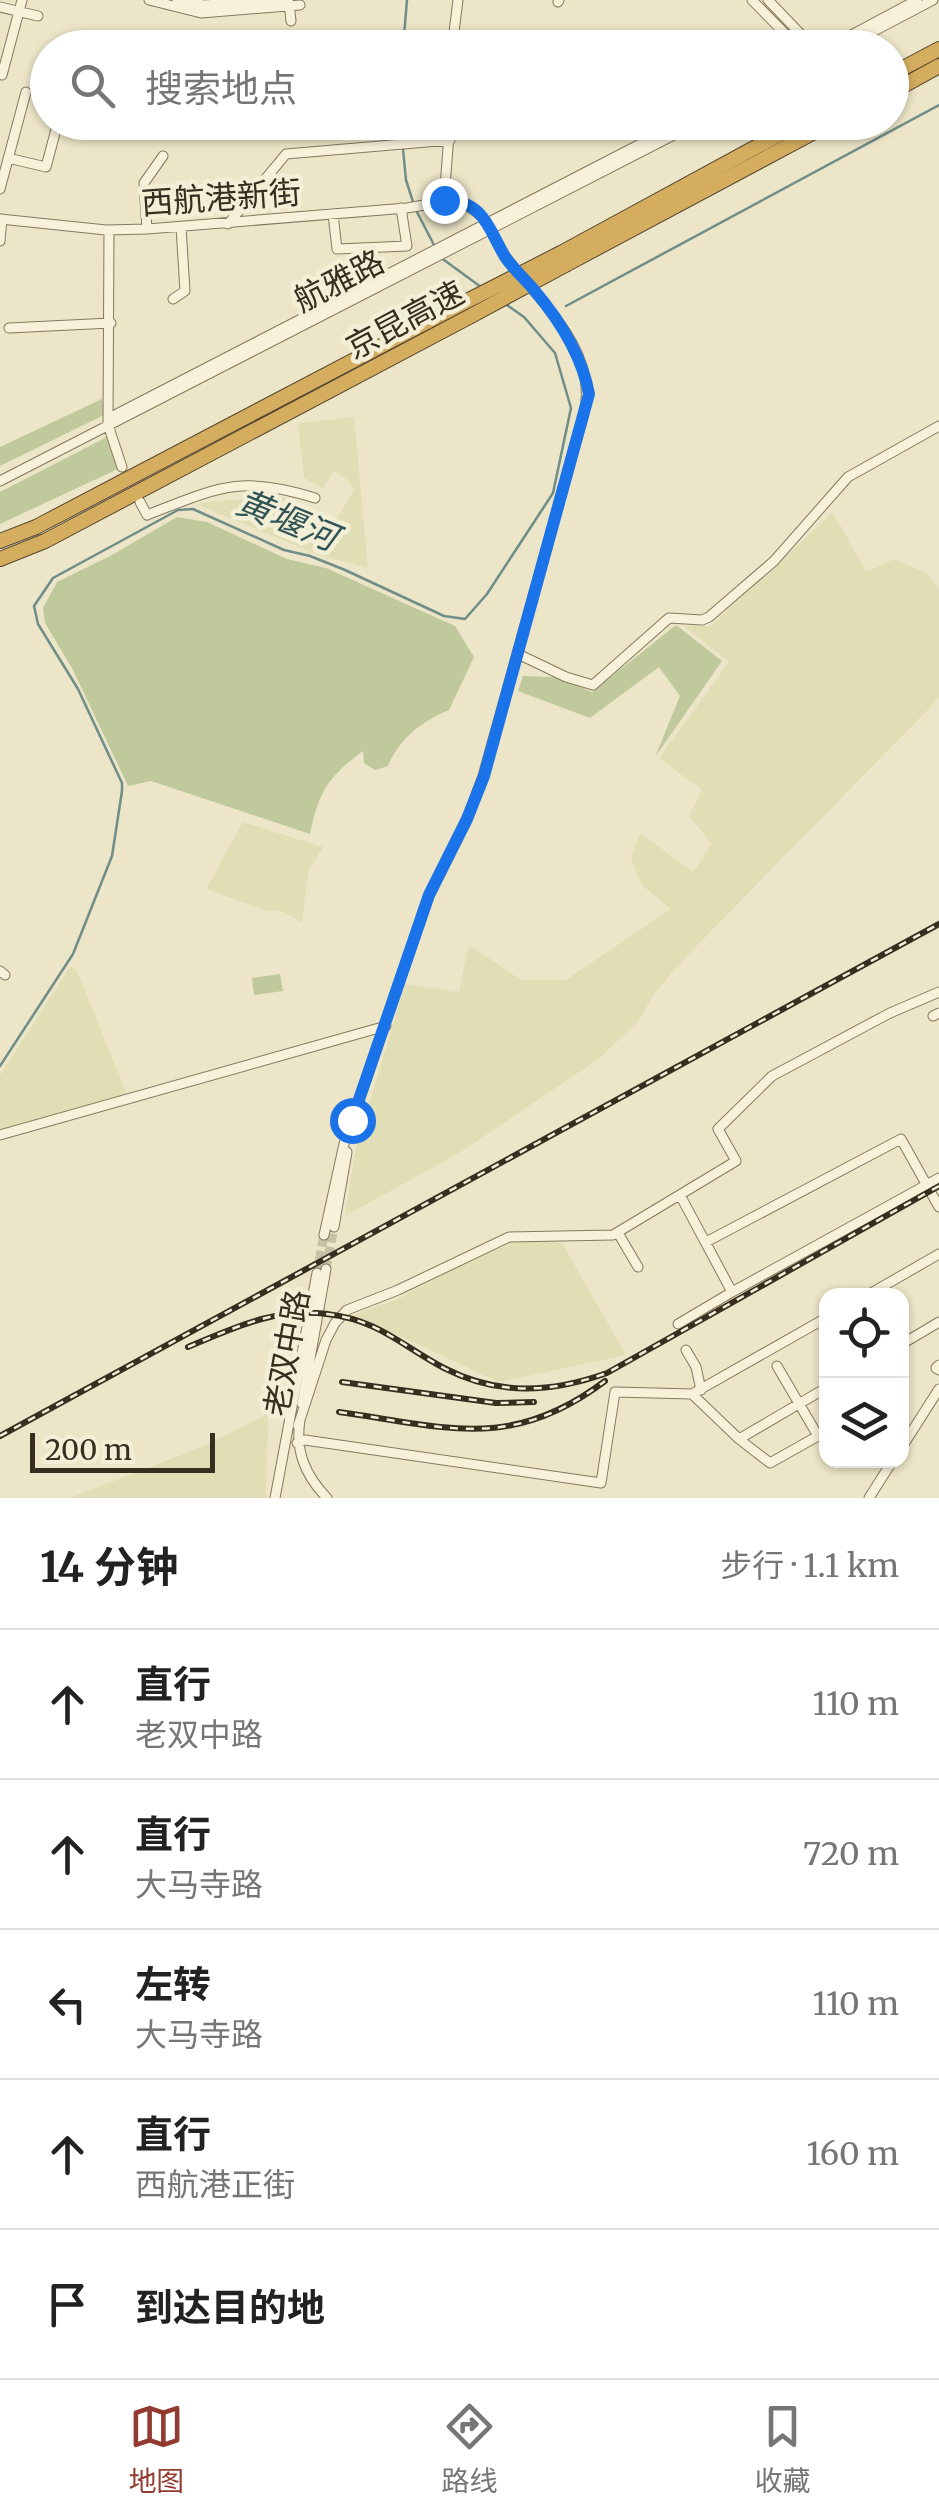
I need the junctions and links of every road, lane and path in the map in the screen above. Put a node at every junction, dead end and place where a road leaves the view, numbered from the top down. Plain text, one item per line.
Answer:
1 (22, 0) edge
2 (149, 0) edge
3 (178, 0) edge
4 (458, 0) edge
5 (752, 0) edge
6 (768, 0) edge
7 (918, 0) edge
8 (933, 0) edge
9 (292, 3) edge
10 (0, 7) edge
11 (19, 11) junction
12 (38, 16) dead end
13 (296, 21) dead end
14 (454, 30) edge
15 (781, 30) edge
16 (797, 30) edge
17 (861, 30) edge
18 (876, 30) edge
19 (939, 48) edge
20 (909, 65) edge
21 (939, 66) edge
22 (2, 75) edge
23 (909, 83) edge
24 (26, 92) dead end
25 (53, 140) edge
26 (450, 140) joint
27 (651, 140) edge
28 (663, 140) edge
29 (770, 140) edge
30 (797, 140) edge
31 (163, 156) dead end
32 (8, 158) junction
33 (0, 189) edge
34 (444, 200) junction
35 (404, 208) junction
36 (333, 214) junction
37 (1, 219) edge
38 (228, 224) junction
39 (181, 226) junction
40 (491, 226) junction
41 (147, 229) junction
42 (109, 230) junction
43 (0, 241) edge
44 (564, 258) junction
45 (173, 299) dead end
46 (466, 310) junction
47 (110, 323) junction
48 (8, 328) dead end
49 (108, 422) junction
50 (939, 426) edge
51 (122, 467) dead end
52 (0, 478) edge
53 (315, 498) dead end
54 (140, 502) dead end
55 (0, 541) edge
56 (0, 559) edge
57 (518, 654) junction
58 (939, 992) edge
59 (386, 1026) junction
60 (352, 1120) junction
61 (0, 1135) edge
62 (939, 1178) edge
63 (926, 1185) junction
64 (680, 1195) junction
65 (939, 1206) edge
66 (334, 1227) tunnel mouth
67 (618, 1232) junction
68 (324, 1235) tunnel mouth
69 (706, 1242) junction
70 (939, 1254) edge
71 (638, 1267) dead end
72 (880, 1288) edge
73 (732, 1292) junction
74 (819, 1322) edge
75 (939, 1322) edge
76 (678, 1324) dead end
77 (909, 1340) edge
78 (686, 1350) dead end
79 (777, 1366) dead end
80 (939, 1389) edge
81 (696, 1392) junction
82 (819, 1392) edge
83 (800, 1403) junction
84 (298, 1426) junction
85 (909, 1437) edge
86 (740, 1439) junction
87 (298, 1444) junction
88 (888, 1468) edge
89 (275, 1498) edge
90 (326, 1498) edge
91 (869, 1498) edge

1 - 11 street
2 - 9 street
3 - 9 street
4 - 14 street
5 - 15 street
6 - 16 street
7 - 17 street
8 - 18 street
9 - 13 street
10 - 11 street
11 - 12 street
11 - 22 street
19 - 20 highway
21 - 23 highway
24 - 32 street
25 - 32 street
26 - 34 street
26 - 38 street
27 - 40 street, 航雅路
28 - 40 street, 航雅路
29 - 44 highway, 京昆高速
30 - 44 highway, 京昆高速
31 - 41 street
32 - 33 street
34 - 35 street, 西航港新街
34 - 40 street
35 - 36 street, 西航港新街
35 - 36 street
36 - 38 street, 西航港新街
37 - 42 street, 西航港新街
37 - 43 street
38 - 39 street, 西航港新街
39 - 41 street, 西航港新街
39 - 45 street
40 - 49 street, 航雅路
40 - 57 street
41 - 42 street, 西航港新街
42 - 47 street
44 - 46 highway, 京昆高速, bridge
46 - 55 highway, 京昆高速
46 - 56 highway, 京昆高速
47 - 48 street
47 - 49 street
49 - 51 street
49 - 52 street, 航雅路
50 - 57 street
53 - 54 street
57 - 59 street
58 - 64 street
59 - 60 street
59 - 61 street
60 - 66 street
60 - 68 street
62 - 63 street
63 - 65 street
63 - 69 street
63 - 73 street
64 - 67 street
64 - 69 street
67 - 71 street
67 - 84 street
69 - 73 street
70 - 72 street
73 - 76 street
74 - 81 street
75 - 77 street
78 - 81 street
79 - 83 street
80 - 85 street
81 - 86 street
81 - 87 street
82 - 83 street
83 - 86 street
83 - 86 street
84 - 87 street, 老双中路
84 - 89 street, 老双中路
87 - 90 street, 老双中路
88 - 91 street

